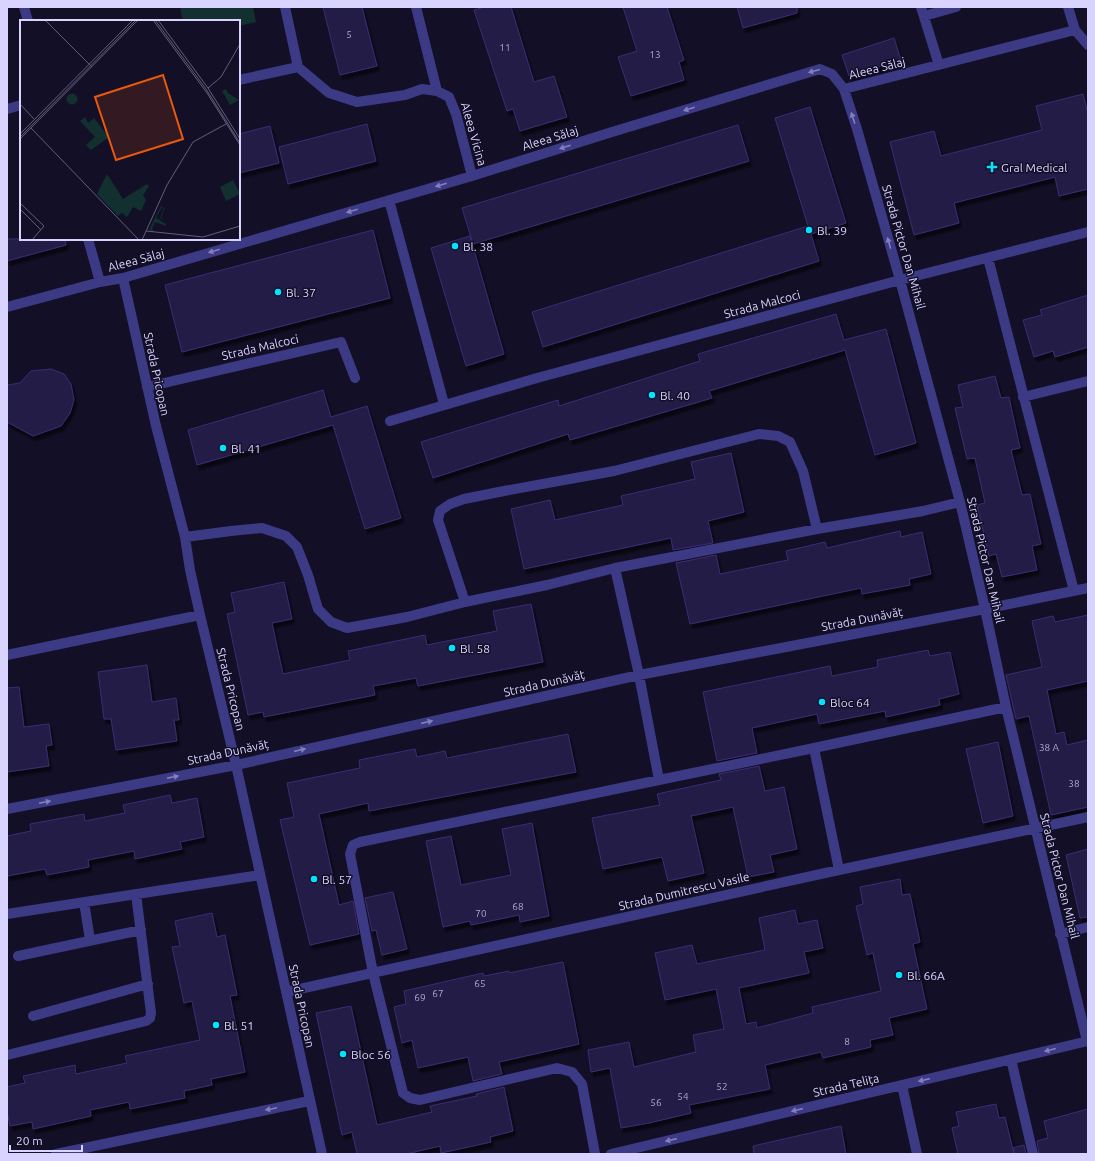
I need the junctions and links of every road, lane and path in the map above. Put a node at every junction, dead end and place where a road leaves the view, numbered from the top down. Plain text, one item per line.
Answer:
1 (24, 7) edge
2 (285, 7) edge
3 (416, 7) edge
4 (956, 7) edge
5 (1068, 7) edge
6 (923, 11) edge
7 (28, 20) edge
8 (1076, 30) junction
9 (1088, 45) edge
10 (939, 65) junction
11 (298, 67) junction
12 (240, 80) edge
13 (844, 90) junction
14 (437, 91) junction
15 (20, 105) edge
16 (7, 109) edge
17 (472, 176) junction
18 (389, 200) junction
19 (1088, 232) edge
20 (88, 240) edge
21 (988, 258) junction
22 (123, 278) junction
23 (900, 280) junction
24 (100, 282) junction
25 (7, 307) edge
26 (355, 378) dead end
27 (1088, 381) edge
28 (147, 387) junction
29 (1023, 397) junction
30 (444, 404) junction
31 (390, 421) dead end
32 (960, 502) junction
33 (817, 529) junction
34 (184, 537) junction
35 (615, 568) junction
36 (1088, 588) edge
37 (1074, 591) junction
38 (465, 602) junction
39 (985, 609) junction
40 (200, 615) junction
41 (7, 655) edge
42 (638, 675) junction
43 (1006, 707) junction
44 (814, 748) junction
45 (236, 764) junction
46 (659, 780) junction
47 (7, 809) edge
48 (1088, 817) edge
49 (1035, 828) junction
50 (838, 870) junction
51 (260, 875) junction
52 (136, 894) junction
53 (84, 902) junction
54 (7, 914) edge
55 (1088, 927) edge
56 (141, 930) junction
57 (1060, 934) junction
58 (90, 940) junction
59 (18, 956) dead end
60 (373, 973) junction
61 (148, 984) junction
62 (286, 992) junction
63 (33, 1016) dead end
64 (1087, 1041) edge
65 (7, 1055) edge
66 (1011, 1059) junction
67 (902, 1085) junction
68 (310, 1101) junction
69 (56, 1154) edge
70 (322, 1154) edge
71 (595, 1154) edge
72 (610, 1154) edge
73 (917, 1154) edge
74 (1033, 1154) edge

1 - 7 street
2 - 11 street
3 - 14 street
4 - 6 street
5 - 8 street
6 - 10 street
8 - 9 street
8 - 10 street, Aleea Sălaj
10 - 13 street, Aleea Sălaj
11 - 12 street
11 - 14 street
13 -> 17 street, Aleea Sălaj
23 -> 13 street, Strada Pictor Dan Mihail
14 - 17 street, Aleea Vicina
15 - 16 street
17 -> 18 street, Aleea Sălaj
18 -> 22 street, Aleea Sălaj
18 - 30 street
19 - 21 street, Strada Malcoci
20 - 24 street
21 - 23 street, Strada Malcoci
21 - 29 street
22 - 24 street, Aleea Sălaj
22 - 28 street, Strada Pricopan
23 - 30 street, Strada Malcoci
23 - 32 street, Strada Pictor Dan Mihail
24 - 25 street, Aleea Sălaj
26 - 28 street, Strada Malcoci
27 - 29 street
28 - 34 street, Strada Pricopan
29 - 37 street
30 - 31 street, Strada Malcoci
32 - 33 street
32 - 39 street, Strada Pictor Dan Mihail
33 - 35 street
33 - 38 street
34 - 38 street
34 - 40 street, Strada Pricopan
35 - 38 street
35 - 42 street
36 - 37 street, Strada Dunăvăț
37 - 39 street, Strada Dunăvăț
39 - 42 street, Strada Dunăvăț
39 - 43 street, Strada Pictor Dan Mihail
40 - 41 street
40 - 45 street, Strada Pricopan
45 -> 42 street, Strada Dunăvăț
42 - 46 street
43 - 44 street
43 - 49 street, Strada Pictor Dan Mihail
44 - 46 street
44 - 50 street
47 -> 45 street, Strada Dunăvăț
45 - 51 street, Strada Pricopan
46 - 60 street
48 - 49 street, Strada Dumitrescu Vasile
49 - 50 street, Strada Dumitrescu Vasile
49 - 57 street, Strada Pictor Dan Mihail
50 - 60 street, Strada Dumitrescu Vasile
51 - 52 street
51 - 62 street, Strada Pricopan
52 - 53 street
52 - 56 street
53 - 54 street
53 - 58 street
55 - 57 street
56 - 58 street
56 - 61 street
57 - 64 street, Strada Pictor Dan Mihail
58 - 59 street
60 - 62 street, Strada Dumitrescu Vasile
60 - 71 street
61 - 63 street
61 - 65 street
62 - 68 street, Strada Pricopan
64 -> 66 street, Strada Telița
66 -> 67 street, Strada Telița
66 - 74 street
67 -> 72 street, Strada Telița
67 - 73 street
68 -> 69 street
68 - 70 street, Strada Pricopan

